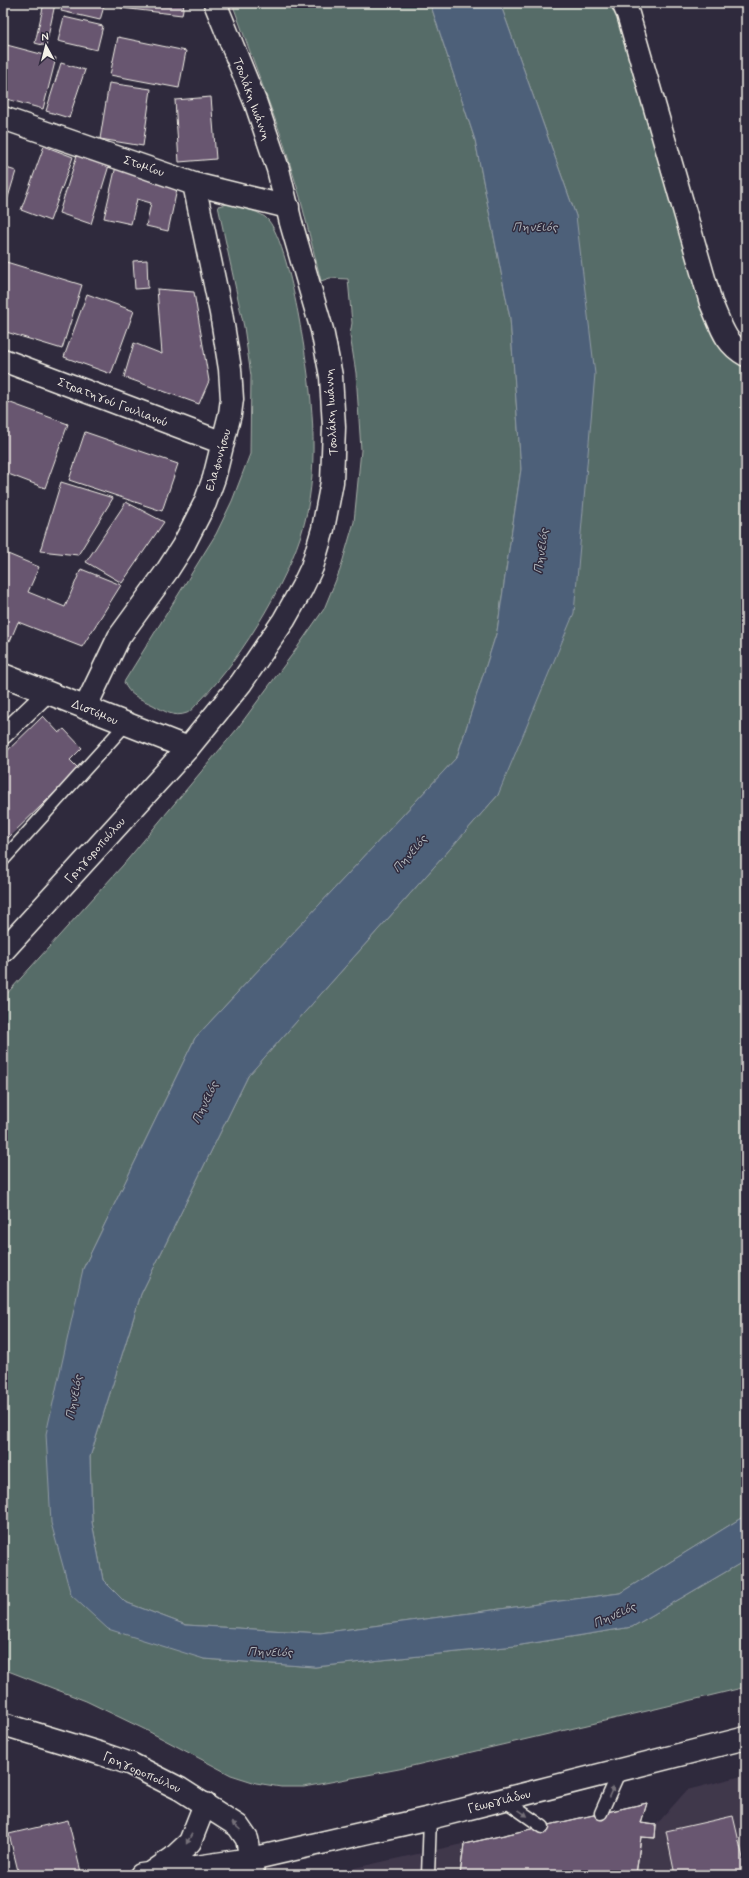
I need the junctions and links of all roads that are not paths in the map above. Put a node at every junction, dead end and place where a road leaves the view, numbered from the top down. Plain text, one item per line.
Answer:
1 (215, 3) edge
2 (623, 3) edge
3 (3, 118) edge
4 (194, 184) junction
5 (288, 207) junction
6 (746, 356) edge
7 (3, 360) edge
8 (223, 443) junction
9 (3, 675) edge
10 (47, 693) junction
11 (85, 708) junction
12 (126, 724) junction
13 (3, 735) edge
14 (188, 748) junction
15 (3, 860) edge
16 (3, 951) edge
17 (3, 1724) edge
18 (746, 1738) edge
19 (620, 1770) junction
20 (504, 1800) junction
21 (205, 1804) junction
22 (601, 1813) dead end
23 (430, 1818) junction
24 (543, 1827) dead end
25 (252, 1867) edge
26 (146, 1874) edge
27 (209, 1875) edge
28 (428, 1875) edge

1 - 5 street, Τσολάκη Ιωάννη
2 - 6 street
3 - 4 street, Στομίου
4 - 5 street, Στομίου
4 - 8 street, Ελαφονήσου
5 - 14 street, Τσολάκη Ιωάννη
7 - 8 street, Στρατηγού Γουλιανού
8 - 11 street, Ελαφονήσου
9 - 10 street, Διστόμου
10 - 11 street, Διστόμου
10 - 13 street
11 - 12 street, Διστόμου
12 - 14 street, Διστόμου
12 - 15 lane
14 - 16 street, Γρηγοροπούλου
17 - 21 street, Γρηγοροπούλου
18 - 19 street, Γεωργιάδου
19 - 20 street, Γεωργιάδου
22 -> 19 lane
20 - 23 street, Γεωργιάδου
20 -> 24 lane
25 -> 21 street, Γρηγοροπούλου
21 -> 26 street
23 - 25 street, Γεωργιάδου
23 - 28 lane
25 - 26 street, Γεωργιάδου
25 - 27 street, Γεωργιάδου

